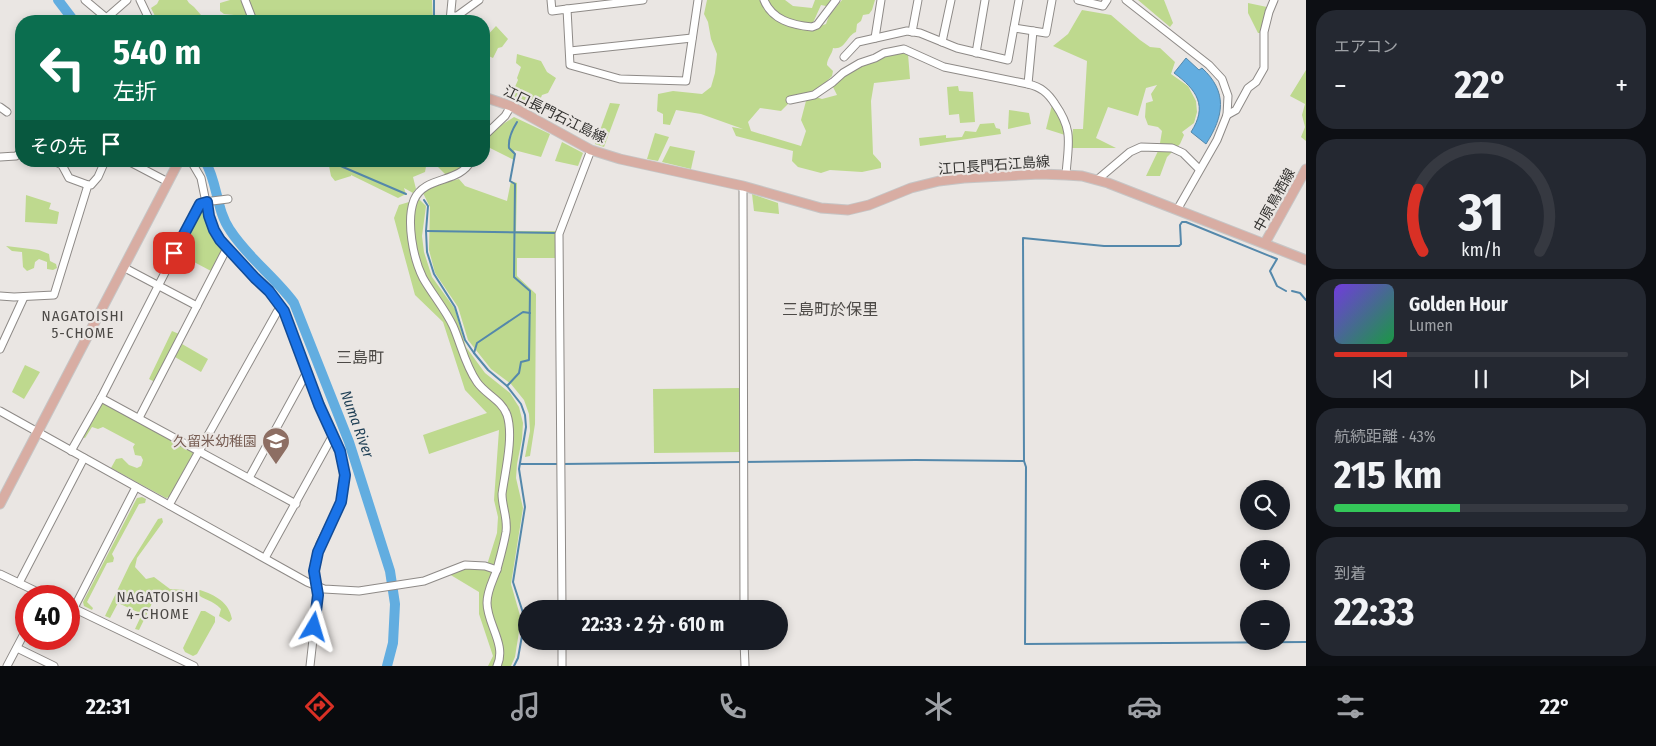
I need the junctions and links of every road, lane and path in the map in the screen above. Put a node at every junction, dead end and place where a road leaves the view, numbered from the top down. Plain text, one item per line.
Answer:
1 (85, 0) edge
2 (127, 0) edge
3 (140, 0) edge
4 (245, 0) edge
5 (452, 0) edge
6 (479, 0) edge
7 (551, 0) edge
8 (643, 0) edge
9 (698, 0) edge
10 (764, 0) edge
11 (836, 0) edge
12 (881, 0) edge
13 (918, 0) edge
14 (950, 0) edge
15 (985, 0) edge
16 (1019, 0) edge
17 (1052, 0) edge
18 (1078, 0) edge
19 (1107, 0) edge
20 (1274, 0) edge
21 (1129, 1) edge
22 (567, 9) junction
23 (101, 15) edge
24 (111, 15) edge
25 (147, 15) edge
26 (251, 15) edge
27 (451, 15) edge
28 (458, 15) edge
29 (1014, 28) junction
30 (1033, 31) junction
31 (912, 32) junction
32 (692, 38) junction
33 (876, 38) junction
34 (942, 42) junction
35 (570, 51) junction
36 (976, 53) junction
37 (844, 57) dead end
38 (1028, 84) junction
39 (490, 99) edge
40 (790, 100) dead end
41 (511, 106) junction
42 (0, 107) edge
43 (7, 112) dead end
44 (1227, 115) junction
45 (490, 130) edge
46 (591, 150) junction
47 (15, 156) edge
48 (0, 157) edge
49 (63, 167) edge
50 (103, 167) edge
51 (139, 167) edge
52 (176, 167) edge
53 (195, 167) edge
54 (468, 167) edge
55 (1199, 169) junction
56 (1306, 169) edge
57 (1066, 175) junction
58 (1097, 180) junction
59 (168, 182) junction
60 (88, 185) junction
61 (742, 186) junction
62 (228, 199) dead end
63 (207, 202) junction
64 (1177, 210) junction
65 (1265, 243) junction
66 (227, 248) junction
67 (1306, 260) edge
68 (123, 267) junction
69 (157, 286) junction
70 (0, 296) edge
71 (24, 297) junction
72 (197, 306) junction
73 (282, 307) junction
74 (0, 348) edge
75 (307, 372) junction
76 (101, 398) junction
77 (0, 411) edge
78 (139, 418) junction
79 (37, 432) junction
80 (333, 436) junction
81 (71, 451) junction
82 (199, 451) junction
83 (84, 458) junction
84 (249, 478) junction
85 (136, 487) junction
86 (0, 504) edge
87 (296, 504) junction
88 (169, 505) junction
89 (266, 558) junction
90 (497, 570) junction
91 (0, 574) edge
92 (19, 583) junction
93 (23, 585) edge
94 (316, 586) junction
95 (80, 590) edge
96 (562, 600) edge
97 (744, 600) edge
98 (80, 612) edge
99 (16, 650) edge
100 (21, 650) edge
101 (562, 650) edge
102 (744, 650) edge
103 (181, 663) edge
104 (7, 666) edge
105 (54, 666) edge
106 (194, 666) edge
107 (310, 666) edge
108 (497, 666) edge
109 (562, 666) edge
110 (745, 666) edge

1 - 23 street
2 - 24 street
3 - 25 street
4 - 26 street
5 - 27 street
6 - 28 street
7 - 22 street
8 - 22 street
9 - 32 street
10 - 11 street
12 - 33 street
13 - 31 street
14 - 34 street
15 - 36 street
16 - 29 street
17 - 30 street
18 - 19 street
20 - 44 street
21 - 44 street
22 - 35 street
29 - 30 street
29 - 36 street
30 - 38 street
31 - 33 street
31 - 34 street
32 - 35 street
32 - 35 street
33 - 37 street
34 - 36 street
38 - 40 street
38 - 57 street
39 - 41 main road, 江口長門石江島線
41 - 45 street
41 - 46 main road, 江口長門石江島線
42 - 43 street
44 - 55 street
46 - 61 main road, 江口長門石江島線
46 - 96 street
47 - 48 street
49 - 60 street
50 - 60 street
51 - 59 street
52 - 59 main road
53 - 63 street
54 - 90 street
55 - 58 street
55 - 64 street
56 - 65 main road, 中原鳥栖線
57 - 58 main road, 江口長門石江島線
57 - 61 main road, 江口長門石江島線
58 - 64 main road, 江口長門石江島線
59 - 68 main road
60 - 71 street
61 - 97 street
62 - 63 street
63 - 66 street
63 - 69 street
64 - 65 main road, 江口長門石江島線
65 - 67 main road, 江口長門石江島線
66 - 72 street
66 - 73 street
68 - 69 street
68 - 79 main road
69 - 72 street
69 - 76 street
70 - 71 street
71 - 74 street
72 - 78 street
73 - 75 street
73 - 82 street
75 - 80 street
75 - 84 street
76 - 78 street
76 - 81 street
77 - 79 street
78 - 82 street
79 - 81 street
79 - 86 main road
80 - 87 street
80 - 94 street
81 - 83 street
82 - 84 street
82 - 88 street
83 - 85 street
83 - 92 street
84 - 87 street
85 - 88 street
85 - 95 street
87 - 89 street
88 - 89 street
89 - 94 street
90 - 94 street
90 - 108 street
91 - 92 street
92 - 93 street
94 - 107 street
98 - 103 street
99 - 104 street
100 - 105 street
101 - 109 street
102 - 110 street
103 - 106 street

